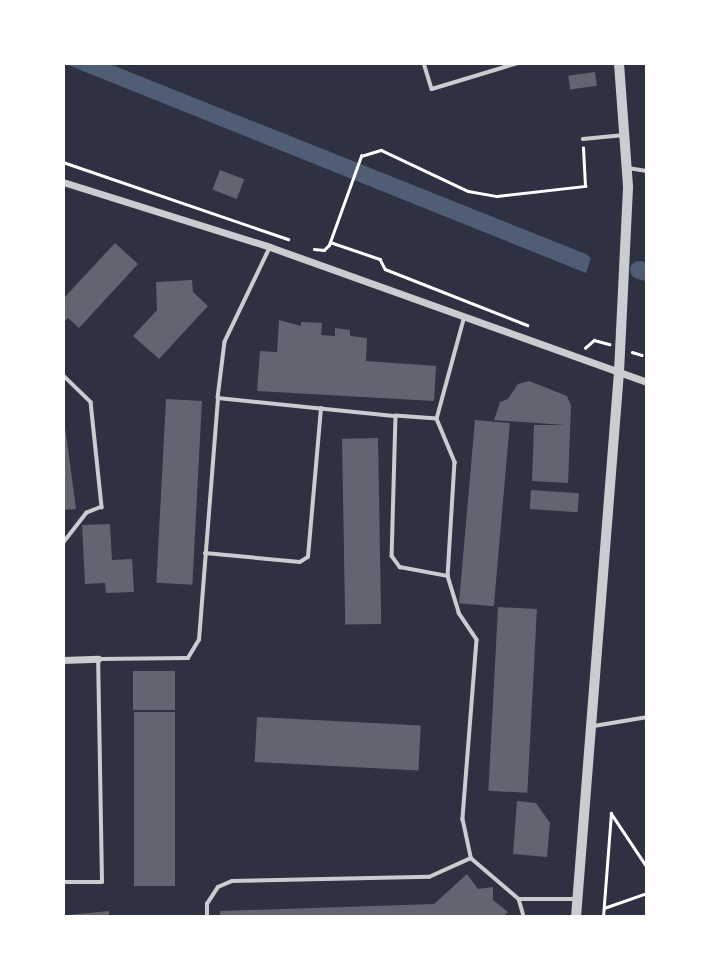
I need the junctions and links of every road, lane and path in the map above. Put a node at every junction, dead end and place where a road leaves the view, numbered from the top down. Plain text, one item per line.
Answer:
1 (424, 63) edge
2 (518, 63) edge
3 (619, 63) edge
4 (626, 135) junction
5 (583, 139) joint
6 (63, 162) edge
7 (627, 168) junction
8 (647, 171) edge
9 (63, 183) edge
10 (293, 242) dead end
11 (331, 242) junction
12 (270, 247) junction
13 (309, 248) dead end
14 (465, 314) junction
15 (536, 328) dead end
16 (574, 343) dead end
17 (620, 348) junction
18 (642, 355) dead end
19 (619, 372) junction
20 (63, 374) edge
21 (647, 382) edge
22 (218, 398) junction
23 (321, 409) junction
24 (396, 416) junction
25 (438, 419) junction
26 (63, 544) edge
27 (205, 554) junction
28 (448, 576) junction
29 (98, 659) junction
30 (63, 660) edge
31 (647, 716) edge
32 (590, 726) junction
33 (471, 858) junction
34 (647, 867) edge
35 (63, 882) edge
36 (647, 893) edge
37 (519, 898) junction
38 (578, 899) junction
39 (604, 908) junction
40 (206, 917) edge
41 (524, 917) edge
42 (576, 917) edge
43 (603, 917) edge

1 - 2 lane
3 - 4 street
4 - 5 lane
4 - 7 street
5 - 11 path
6 - 10 path
7 - 8 lane
7 - 17 street
9 - 12 street
11 - 13 path
11 - 15 path
12 - 14 street
12 - 22 lane
14 - 19 street
14 - 25 lane
16 - 17 path
17 - 18 path
17 - 19 street
19 - 21 street
19 - 32 street
20 - 26 lane
22 - 23 lane
22 - 27 lane
23 - 24 lane
23 - 27 lane
24 - 25 lane
24 - 28 lane
25 - 28 lane
27 - 29 lane
28 - 33 lane
29 - 30 street
29 - 35 lane
31 - 32 lane
32 - 38 street
33 - 37 lane
33 - 40 lane
34 - 39 path
36 - 39 path
37 - 38 lane
37 - 41 lane
38 - 42 street
39 - 43 path

